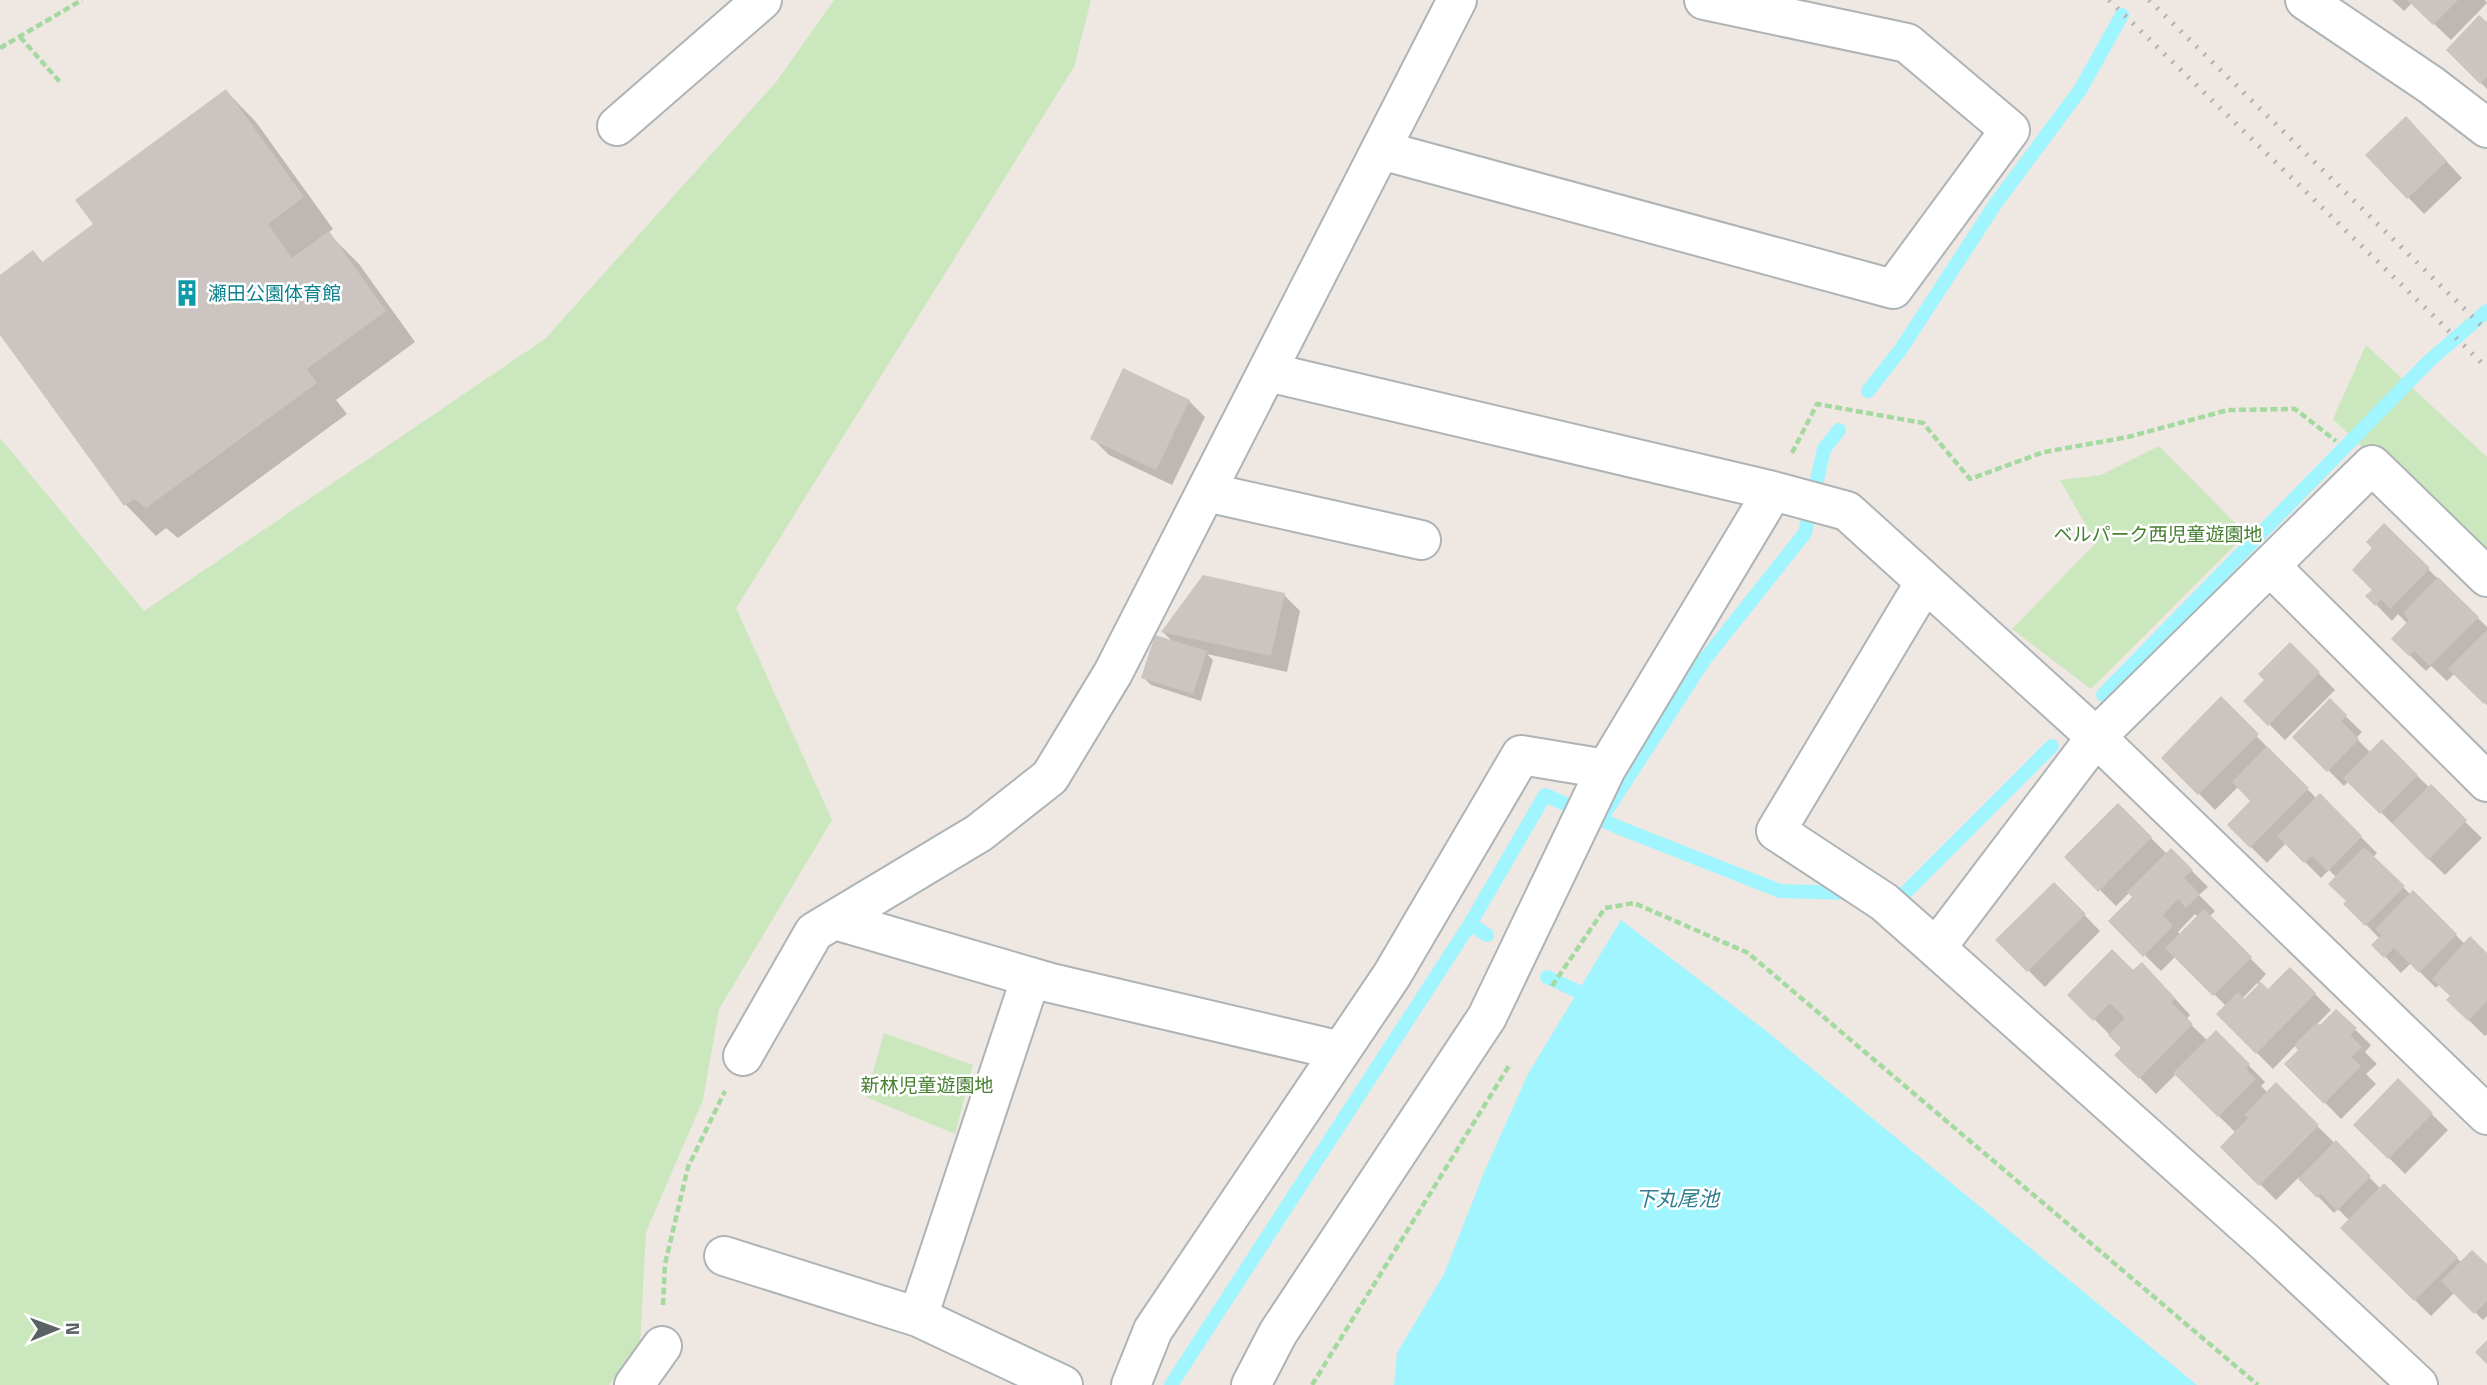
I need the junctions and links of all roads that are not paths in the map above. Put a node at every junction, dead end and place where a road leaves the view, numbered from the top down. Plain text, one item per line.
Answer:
1 (762, 0) edge
2 (1457, 0) edge
3 (1704, 0) edge
4 (2305, 0) edge
5 (617, 126) dead end
6 (2487, 128) edge
7 (1381, 150) junction
8 (1268, 372) junction
9 (1206, 492) junction
10 (1779, 493) junction
11 (1421, 540) dead end
12 (2270, 566) junction
13 (2487, 578) edge
14 (1926, 582) junction
15 (2096, 737) junction
16 (2487, 782) edge
17 (1592, 798) junction
18 (835, 920) junction
19 (1936, 948) junction
20 (1031, 977) junction
21 (1341, 1051) junction
22 (743, 1056) road end
23 (2487, 1115) edge
24 (724, 1256) dead end
25 (918, 1317) junction
26 (662, 1346) road end
27 (634, 1385) edge
28 (1063, 1385) edge
29 (1131, 1385) edge
30 (1251, 1385) edge
31 (2418, 1385) edge

1 - 5 street
2 - 7 street
3 - 7 street
4 - 6 street
7 - 8 street
8 - 9 street
8 - 10 street
9 - 11 street
9 - 18 street
10 - 14 street
10 - 17 street
12 - 13 street
12 - 15 street
12 - 16 street
14 - 15 street
14 - 19 street
15 - 19 street
15 - 23 street
17 - 21 street
17 - 30 street
18 - 20 street
18 - 22 street
19 - 31 street
20 - 21 street
20 - 25 street
21 - 29 street
24 - 25 street
25 - 28 street
26 - 27 street

